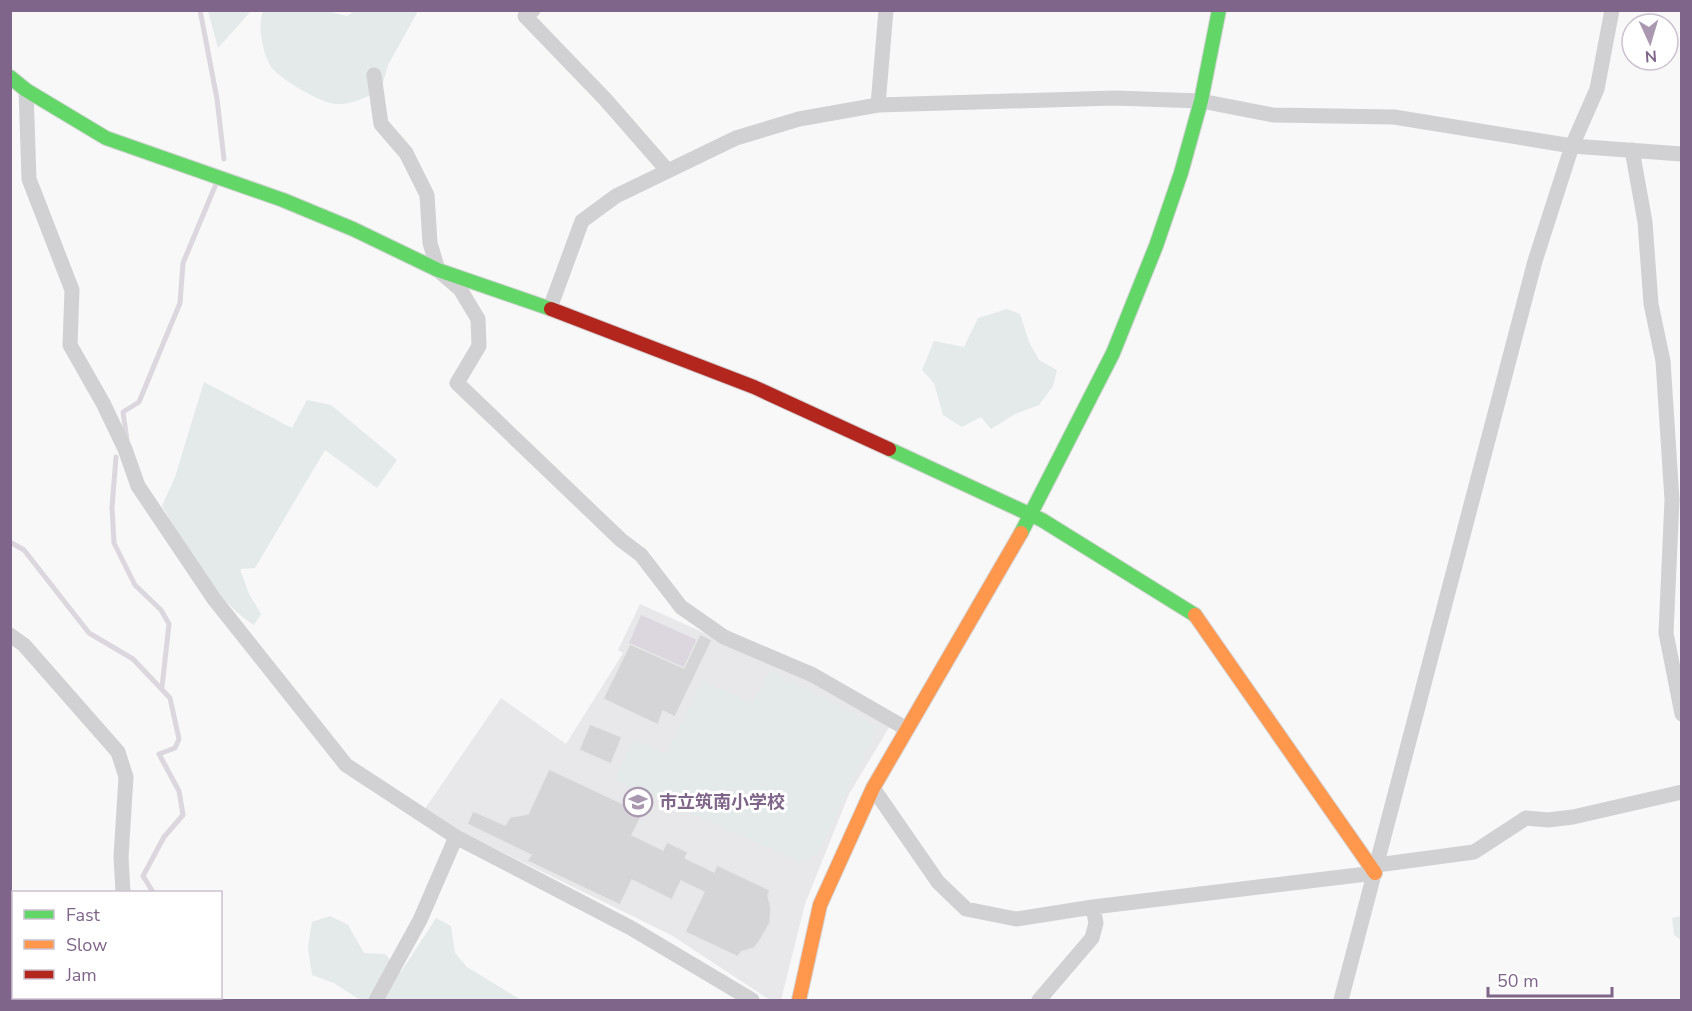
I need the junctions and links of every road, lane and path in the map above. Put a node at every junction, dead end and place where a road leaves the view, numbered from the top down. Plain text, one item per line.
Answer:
1 (533, 10) edge
2 (886, 10) edge
3 (1219, 10) edge
4 (1612, 10) edge
5 (374, 75) dead end
6 (10, 77) edge
7 (26, 90) junction
8 (1201, 101) junction
9 (878, 105) junction
10 (1572, 146) junction
11 (1632, 150) junction
12 (1682, 153) edge
13 (667, 170) junction
14 (438, 270) junction
15 (550, 308) junction
16 (1032, 515) junction
17 (10, 635) edge
18 (1682, 714) edge
19 (907, 729) junction
20 (873, 788) junction
21 (1682, 792) edge
22 (456, 837) junction
23 (1376, 869) junction
24 (123, 891) edge
25 (1093, 907) junction
26 (376, 1000) edge
27 (752, 1000) edge
28 (799, 1000) edge
29 (1039, 1000) edge
30 (1341, 1000) edge

1 - 13 street
2 - 9 street
3 - 8 street
4 - 10 street
5 - 14 street
6 - 7 street
7 - 14 street
7 - 22 street
8 - 9 street
8 - 10 street
8 - 16 street
9 - 13 street
10 - 11 street
10 - 23 street
11 - 12 street
11 - 18 street
13 - 15 street
14 - 15 street
14 - 19 street
15 - 16 street
16 - 19 street
16 - 23 street
17 - 24 street
19 - 20 street
20 - 25 street
20 - 28 street
21 - 23 street
22 - 26 street
22 - 27 street
23 - 25 street
23 - 30 street
25 - 29 street

